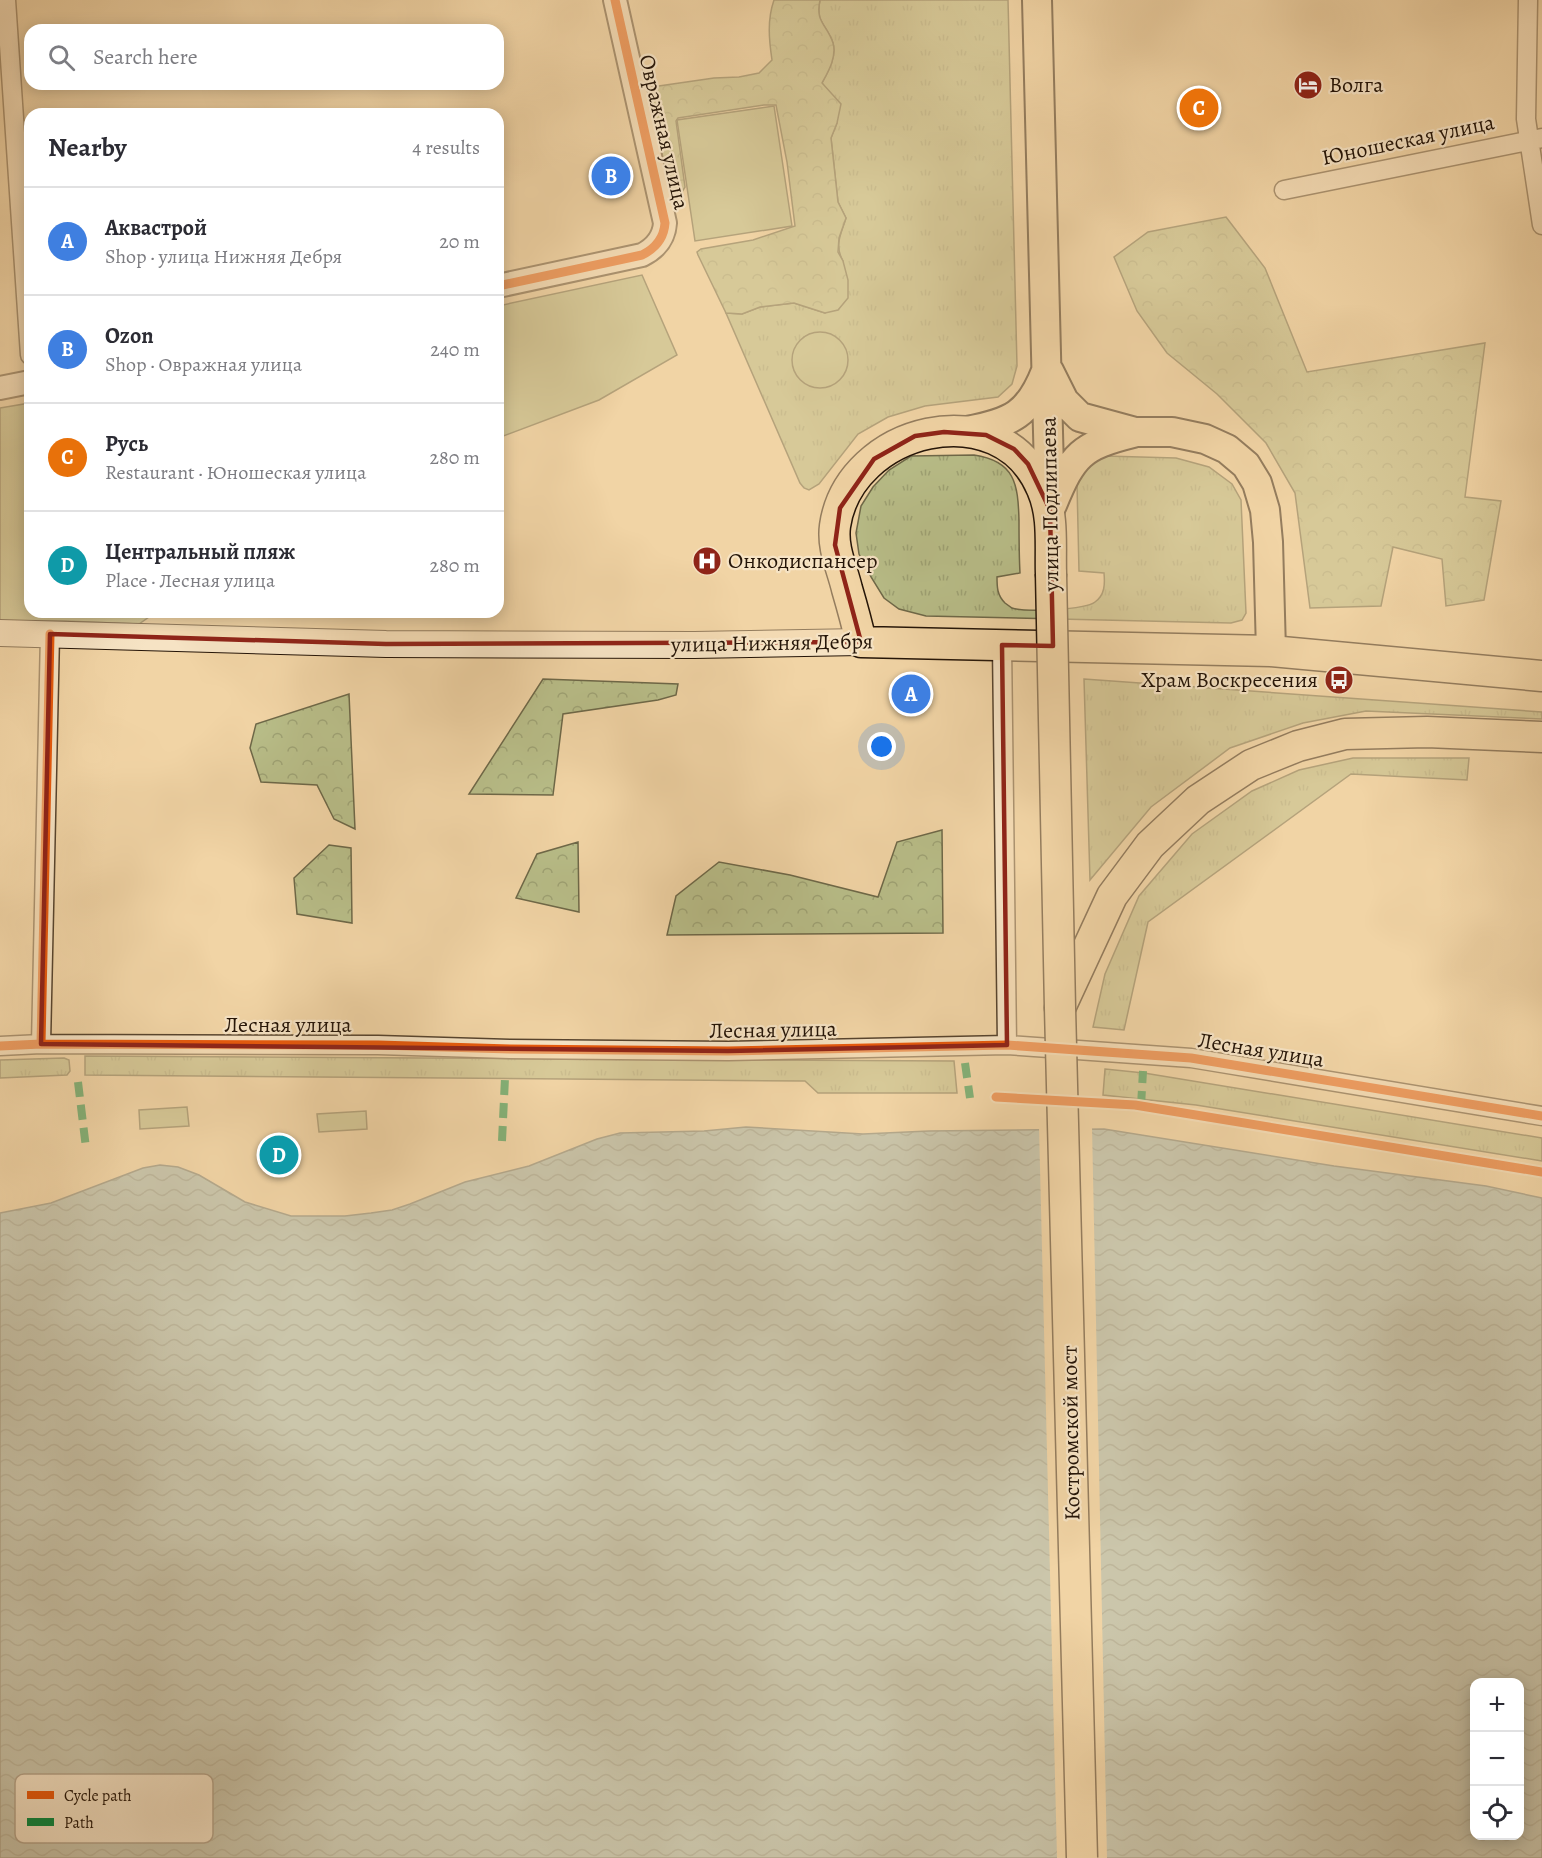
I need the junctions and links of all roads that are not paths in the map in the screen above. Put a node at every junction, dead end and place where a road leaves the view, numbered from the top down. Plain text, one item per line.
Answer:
1 (6, 0) edge
2 (615, 0) edge
3 (1037, 0) edge
4 (1527, 0) edge
5 (1536, 139) edge
6 (1284, 190) dead end
7 (1542, 225) edge
8 (24, 266) edge
9 (504, 285) edge
10 (1047, 366) junction
11 (24, 383) edge
12 (0, 387) edge
13 (968, 431) junction
14 (1135, 432) junction
15 (1050, 510) junction
16 (0, 633) edge
17 (50, 634) junction
18 (861, 642) junction
19 (1002, 645) junction
20 (1271, 651) junction
21 (1542, 676) edge
22 (1532, 736) edge
23 (1060, 1008) junction
24 (40, 1044) junction
25 (1007, 1045) junction
26 (0, 1046) edge
27 (1542, 1116) edge
28 (1082, 1858) edge

1 - 8 street
2 - 9 street, Овражная улица
3 - 10 main road, улица Подлипаева
4 - 5 street
5 - 6 street, Юношеская улица
5 - 7 street
10 - 13 main road
10 - 14 main road
10 - 15 main road, улица Подлипаева
11 - 12 street
13 - 15 highway
13 - 18 highway
14 - 15 main road
14 - 20 main road
15 - 23 highway, улица Подлипаева, bridge
16 - 17 main road, улица Нижняя Дебря
17 - 18 main road, улица Нижняя Дебря
17 - 24 street
18 - 19 highway, улица Нижняя Дебря
19 - 20 highway, улица Нижняя Дебря
19 - 25 street
20 - 21 highway, улица Нижняя Дебря
22 - 23 highway
23 - 28 highway, Костромской мост, bridge
24 - 25 street, Лесная улица
24 - 26 street, Лесная улица
25 - 27 street, Лесная улица

